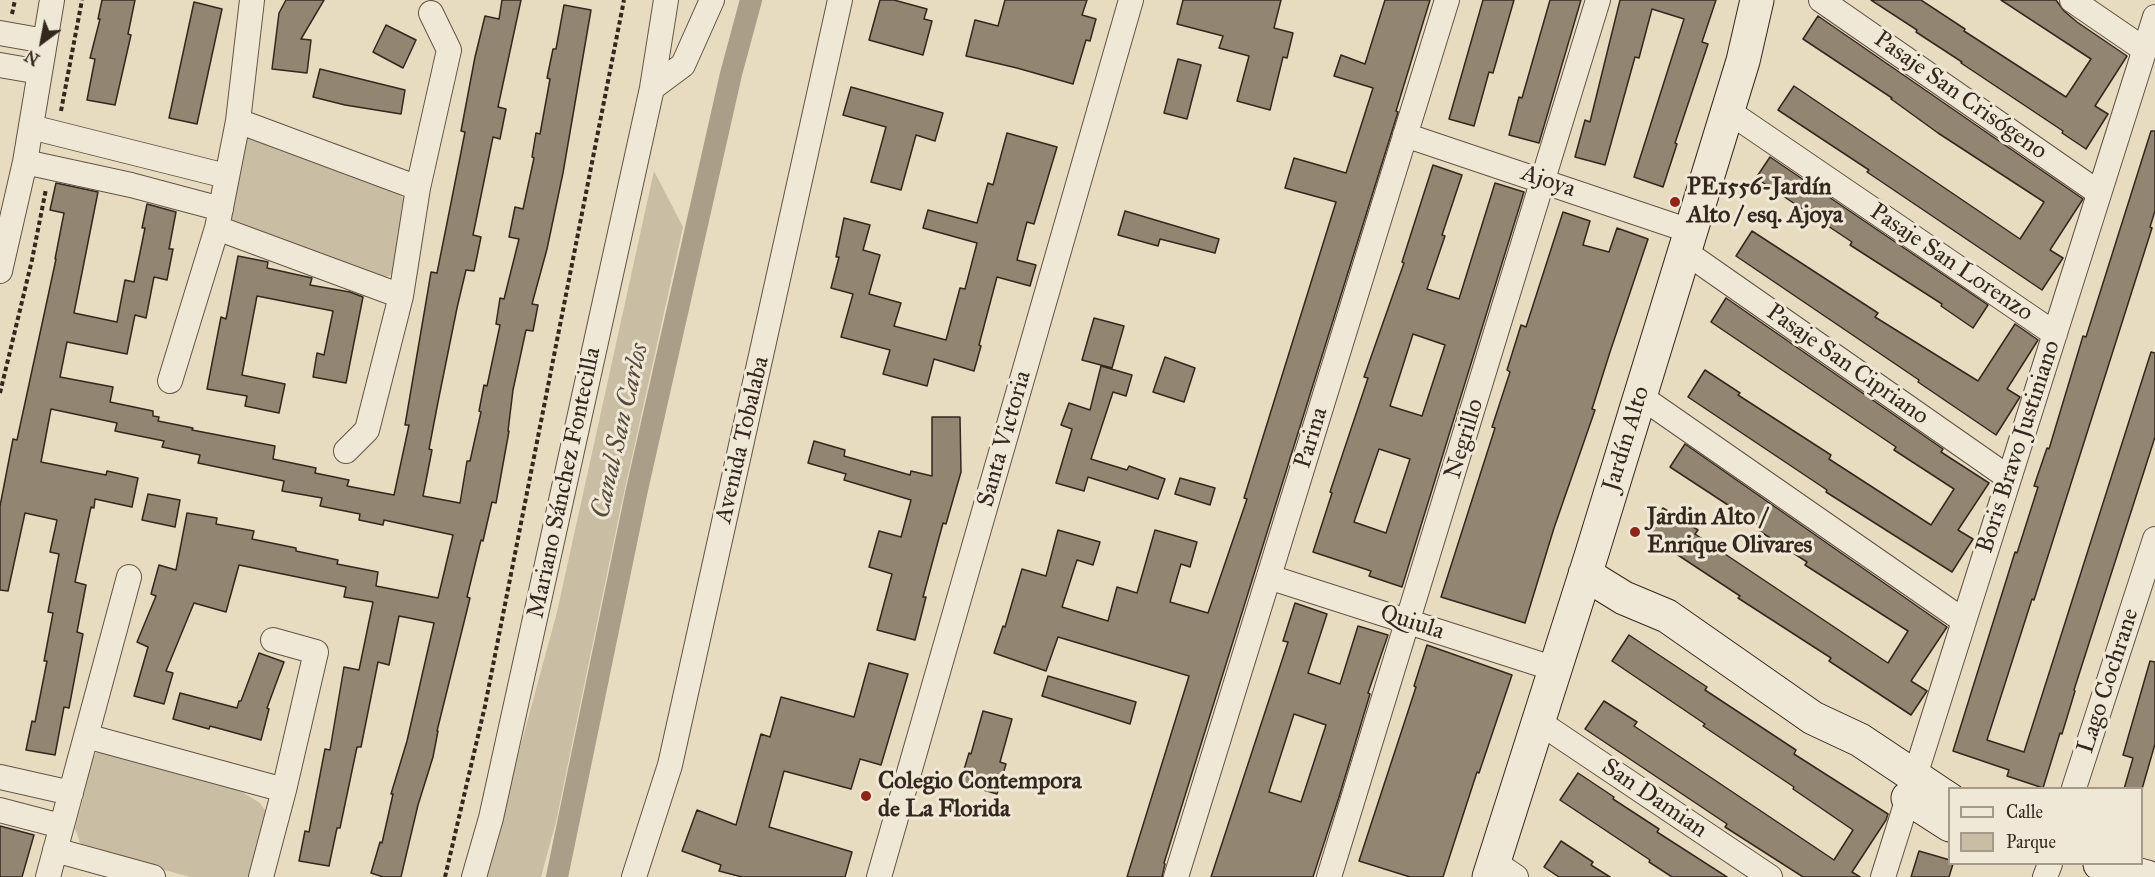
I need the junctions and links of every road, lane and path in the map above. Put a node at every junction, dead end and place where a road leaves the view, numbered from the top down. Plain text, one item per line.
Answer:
1 (52, 0) edge
2 (82, 0) edge
3 (252, 0) edge
4 (624, 0) edge
5 (666, 0) edge
6 (712, 0) edge
7 (840, 0) edge
8 (1131, 0) edge
9 (1447, 0) edge
10 (1598, 0) edge
11 (1757, 0) edge
12 (1821, 0) edge
13 (2072, 0) edge
14 (431, 13) dead end
15 (2155, 17) edge
16 (0, 33) edge
17 (45, 41) junction
18 (2145, 50) junction
19 (0, 65) edge
20 (40, 72) junction
21 (652, 88) junction
22 (1728, 111) junction
23 (238, 121) junction
24 (31, 127) junction
25 (56, 133) junction
26 (1405, 135) junction
27 (25, 162) junction
28 (50, 168) junction
29 (226, 176) junction
30 (1544, 180) junction
31 (418, 188) junction
32 (2099, 193) junction
33 (219, 218) junction
34 (1687, 241) junction
35 (0, 272) edge
36 (400, 296) junction
37 (2055, 334) junction
38 (170, 381) dead end
39 (0, 393) edge
40 (1640, 396) junction
41 (346, 451) dead end
42 (2009, 478) junction
43 (2155, 538) edge
44 (1589, 563) junction
45 (129, 577) dead end
46 (1269, 577) junction
47 (1964, 621) junction
48 (1408, 622) junction
49 (273, 640) dead end
50 (1555, 669) junction
51 (1539, 722) junction
52 (86, 736) junction
53 (0, 777) edge
54 (1911, 787) junction
55 (2075, 787) edge
56 (284, 790) junction
57 (71, 793) junction
58 (1948, 799) edge
59 (0, 810) edge
60 (1948, 823) edge
61 (61, 826) junction
62 (55, 850) junction
63 (2104, 865) edge
64 (1500, 872) edge
65 (48, 877) edge
66 (153, 877) edge
67 (261, 877) edge
68 (444, 877) edge
69 (474, 877) edge
70 (634, 877) edge
71 (879, 877) edge
72 (1176, 877) edge
73 (1329, 877) edge
74 (1770, 877) edge
75 (1883, 877) edge
76 (2147, 877) edge

1 - 17 street
2 - 25 path
3 - 23 street
4 - 68 path
5 - 21 street, Mariano Sánchez Fontecilla
6 - 21 street
7 - 70 street, Avenida Tobalaba
8 - 71 street, Santa Victoria
9 - 26 street, Parina
10 - 30 street, Negrillo
11 - 22 street, Jardín Alto
12 - 32 street, Pasaje San Crisógeno
13 - 18 street
14 - 31 street
15 - 18 street, Boris Bravo Justiniano
16 - 17 street
17 - 20 street
18 - 32 street, Boris Bravo Justiniano
19 - 20 street
20 - 24 street
21 - 69 street, Mariano Sánchez Fontecilla
22 - 34 street, Jardín Alto
22 - 37 street, Pasaje San Lorenzo
23 - 29 street
23 - 31 street
24 - 25 street
24 - 27 street
25 - 29 street
26 - 30 street, Ajoya
26 - 46 street, Parina
27 - 28 street
27 - 35 street
28 - 33 street
28 - 39 path
29 - 33 street
30 - 34 street, Ajoya
30 - 48 street, Negrillo
31 - 36 street
32 - 37 street, Boris Bravo Justiniano
33 - 36 street
33 - 38 street
34 - 40 street, Jardín Alto
34 - 42 street, Pasaje San Cipriano
36 - 41 street
37 - 42 street, Boris Bravo Justiniano
40 - 44 street, Jardín Alto
40 - 47 street
42 - 47 street, Boris Bravo Justiniano
43 - 55 street, Lago Cochrane
44 - 50 street, Jardín Alto
44 - 54 street
45 - 52 street
46 - 48 street, Quiula
46 - 72 street, Parina
47 - 54 street, Boris Bravo Justiniano
48 - 50 street, Quiula
48 - 73 street, Negrillo
49 - 56 street
50 - 51 street, Jardín Alto
51 - 64 street, Jardín Alto
51 - 74 street, San Damian
52 - 56 street
52 - 57 street
53 - 57 street
54 - 58 street
54 - 60 street
54 - 75 street, Boris Bravo Justiniano
56 - 67 street
57 - 61 street
59 - 61 street
61 - 62 street
62 - 65 street
62 - 66 street
63 - 76 street

